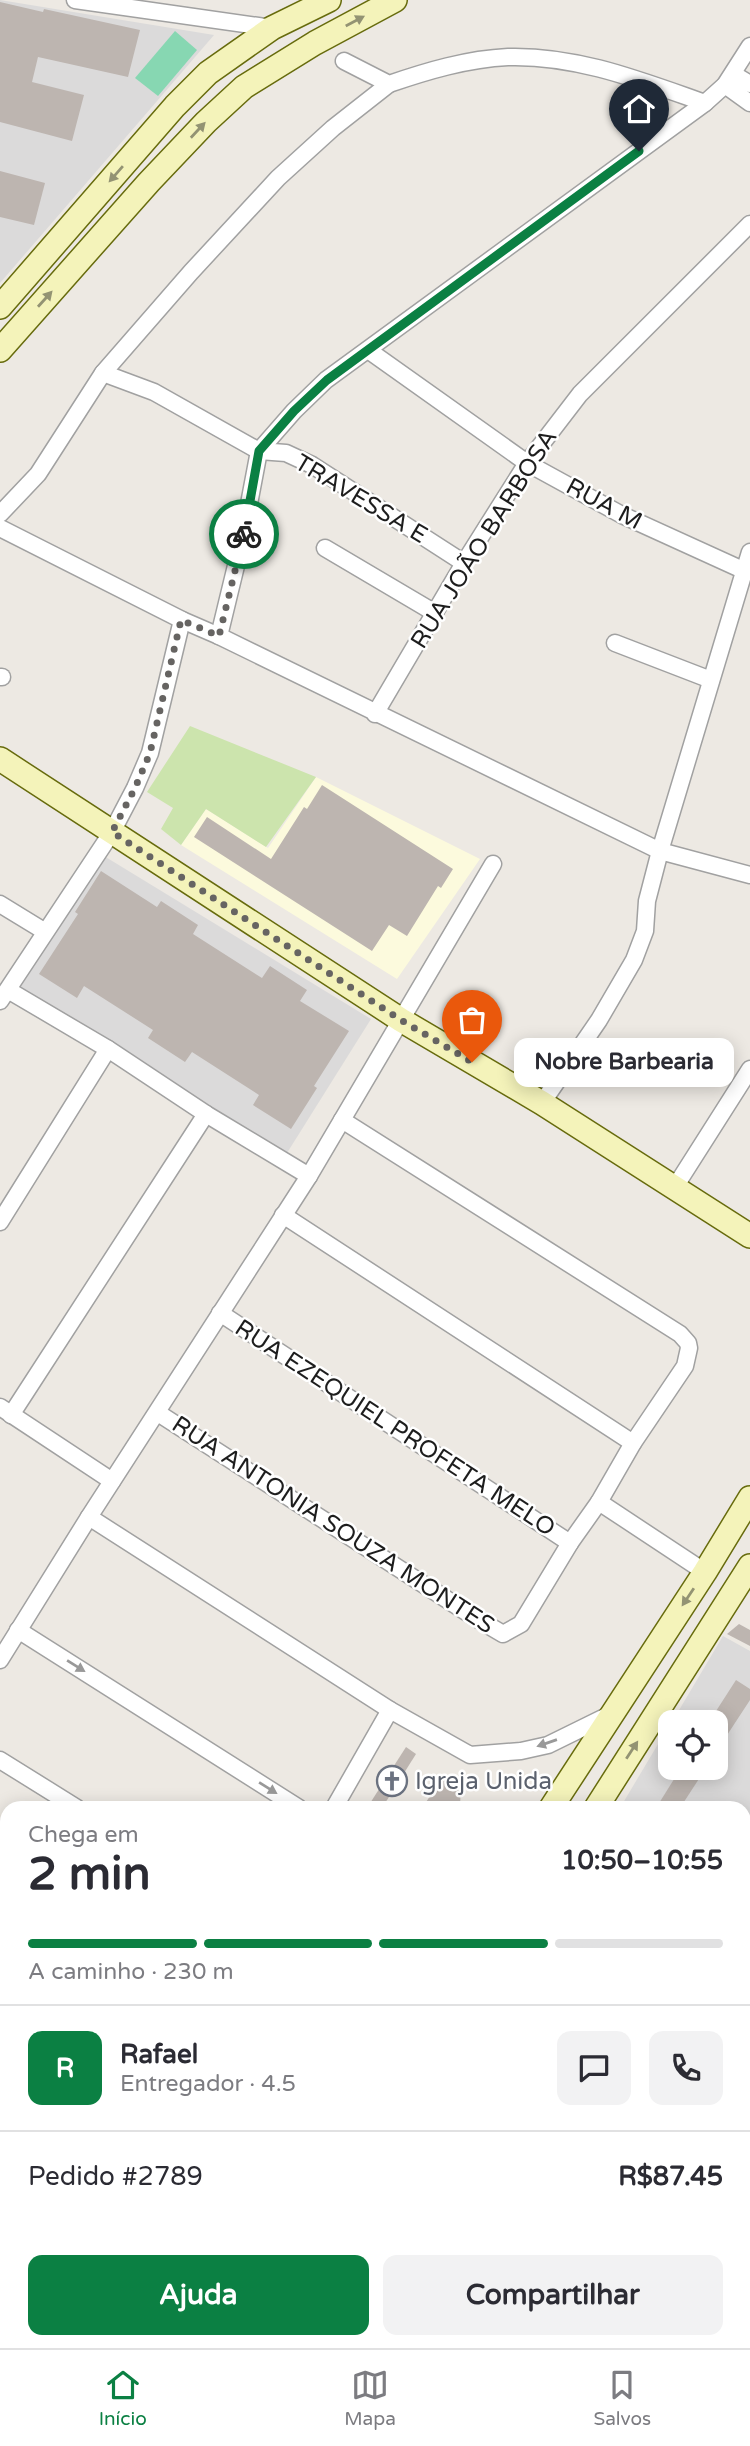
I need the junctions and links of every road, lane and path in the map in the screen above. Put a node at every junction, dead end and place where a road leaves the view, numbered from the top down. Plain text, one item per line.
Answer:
1 (75, 0) edge
2 (329, 0) edge
3 (395, 0) edge
4 (272, 28) junction
5 (750, 46) edge
6 (344, 61) dead end
7 (729, 80) junction
8 (389, 84) junction
9 (750, 84) edge
10 (705, 103) junction
11 (750, 103) edge
12 (750, 223) edge
13 (0, 307) edge
14 (0, 350) edge
15 (368, 350) junction
16 (103, 373) junction
17 (259, 451) junction
18 (527, 463) junction
19 (0, 514) edge
20 (0, 528) edge
21 (325, 548) dead end
22 (750, 552) edge
23 (464, 563) junction
24 (745, 571) junction
25 (435, 613) junction
26 (181, 620) junction
27 (219, 636) junction
28 (615, 643) dead end
29 (711, 680) junction
30 (375, 714) junction
31 (0, 759) edge
32 (112, 832) junction
33 (660, 852) junction
34 (493, 864) dead end
35 (750, 875) edge
36 (0, 904) edge
37 (44, 931) junction
38 (4, 995) edge
39 (401, 1020) junction
40 (108, 1049) junction
41 (750, 1069) edge
42 (542, 1103) junction
43 (206, 1114) junction
44 (342, 1120) junction
45 (309, 1176) junction
46 (675, 1187) junction
47 (284, 1215) junction
48 (0, 1222) edge
49 (750, 1236) edge
50 (220, 1313) junction
51 (6, 1411) edge
52 (158, 1413) junction
53 (634, 1443) junction
54 (112, 1481) junction
55 (750, 1498) edge
56 (600, 1502) junction
57 (89, 1517) junction
58 (570, 1543) junction
59 (750, 1566) edge
60 (705, 1572) junction
61 (18, 1630) junction
62 (0, 1660) edge
63 (390, 1710) junction
64 (609, 1715) junction
65 (0, 1760) edge
66 (66, 1801) edge
67 (288, 1801) edge
68 (338, 1801) edge
69 (555, 1801) edge
70 (600, 1801) edge

1 - 4 street
2 - 4 main road
14 -> 3 main road
4 -> 13 main road
5 - 7 street
6 - 8 street
7 - 9 street
7 - 10 street
7 - 11 street
8 - 10 street
8 - 16 street
10 - 15 street
12 - 18 street, RUA JOÃO BARBOSA
15 - 17 street
15 - 18 street, RUA M
16 - 17 street, TRAVESSA E
16 - 19 street
17 - 23 street, TRAVESSA E
17 - 27 street
18 - 23 street, RUA JOÃO BARBOSA
18 - 24 street, RUA M
20 - 26 street
21 - 25 street
22 - 24 street
23 - 25 street, RUA JOÃO BARBOSA
24 - 29 street
25 - 30 street, RUA JOÃO BARBOSA
26 - 27 street
26 - 32 street
27 - 30 street
28 - 29 street
29 - 33 street
30 - 33 street
31 - 32 main road
32 - 37 street
32 - 39 main road
33 - 35 street
33 - 42 street
34 - 39 street
36 - 37 street
37 - 38 street
38 - 40 street
39 - 42 main road
39 - 44 street
40 - 43 street
40 - 48 street
41 - 46 street
42 - 46 main road
43 - 45 street
43 - 51 street
44 - 45 street
44 - 53 street, RUA ANTONIA SOUZA MONTES
45 - 47 street
46 - 49 main road
47 - 50 street
47 - 53 street
50 - 52 street
50 - 58 street, RUA EZEQUIEL PROFETA MELO
51 - 54 street
52 - 54 street
52 - 58 street, RUA ANTONIA SOUZA MONTES
53 - 56 street, RUA ANTONIA SOUZA MONTES
54 - 57 street
55 - 60 main road
56 - 58 street, RUA ANTONIA SOUZA MONTES
56 - 60 street
57 - 61 street
57 - 63 street
70 -> 59 main road
60 -> 64 main road
61 - 62 street
61 -> 67 street
64 -> 63 street
63 - 68 street
64 - 69 main road
65 - 66 street

